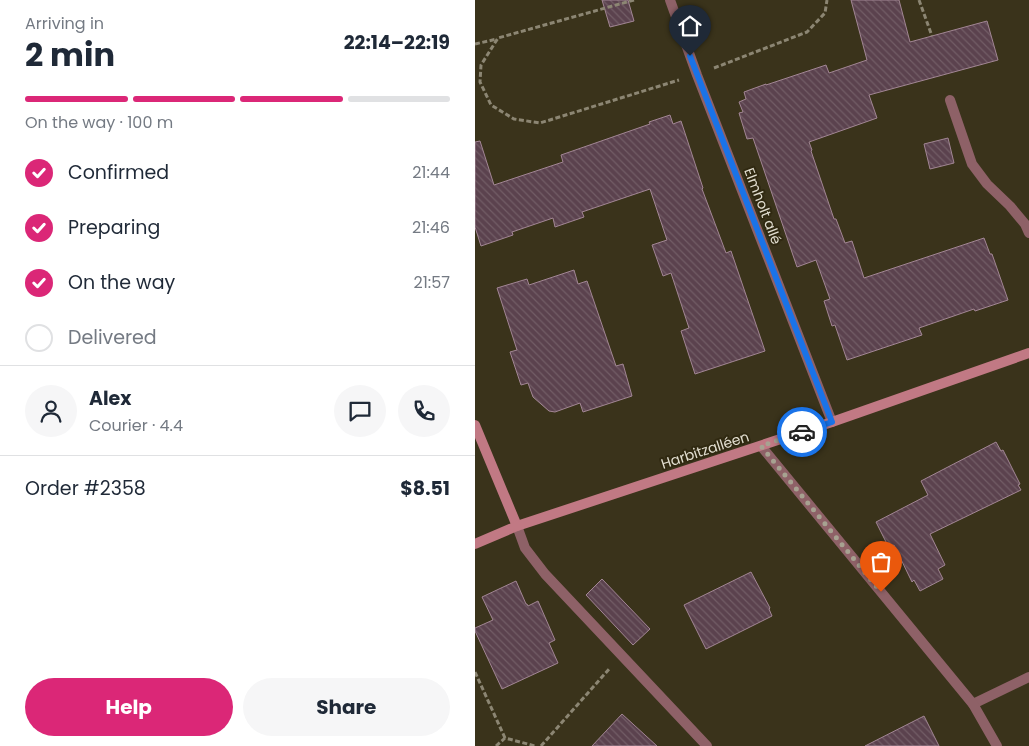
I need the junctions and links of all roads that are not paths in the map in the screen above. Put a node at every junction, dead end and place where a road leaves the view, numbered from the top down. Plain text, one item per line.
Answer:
1 (670, 0) edge
2 (950, 100) dead end
3 (1029, 233) edge
4 (1029, 353) edge
5 (832, 422) junction
6 (475, 425) edge
7 (761, 446) junction
8 (517, 526) junction
9 (475, 544) edge
10 (1029, 677) edge
11 (973, 704) junction
12 (707, 746) edge
13 (997, 746) edge

1 - 5 street, Elmholt allé
2 - 3 street
4 - 5 street, Harbitzalléen
5 - 7 street, Harbitzalléen
6 - 8 street
7 - 8 street, Harbitzalléen
7 - 11 street
8 - 9 street, Harbitzalléen
8 - 12 street
10 - 11 street
11 - 13 street

